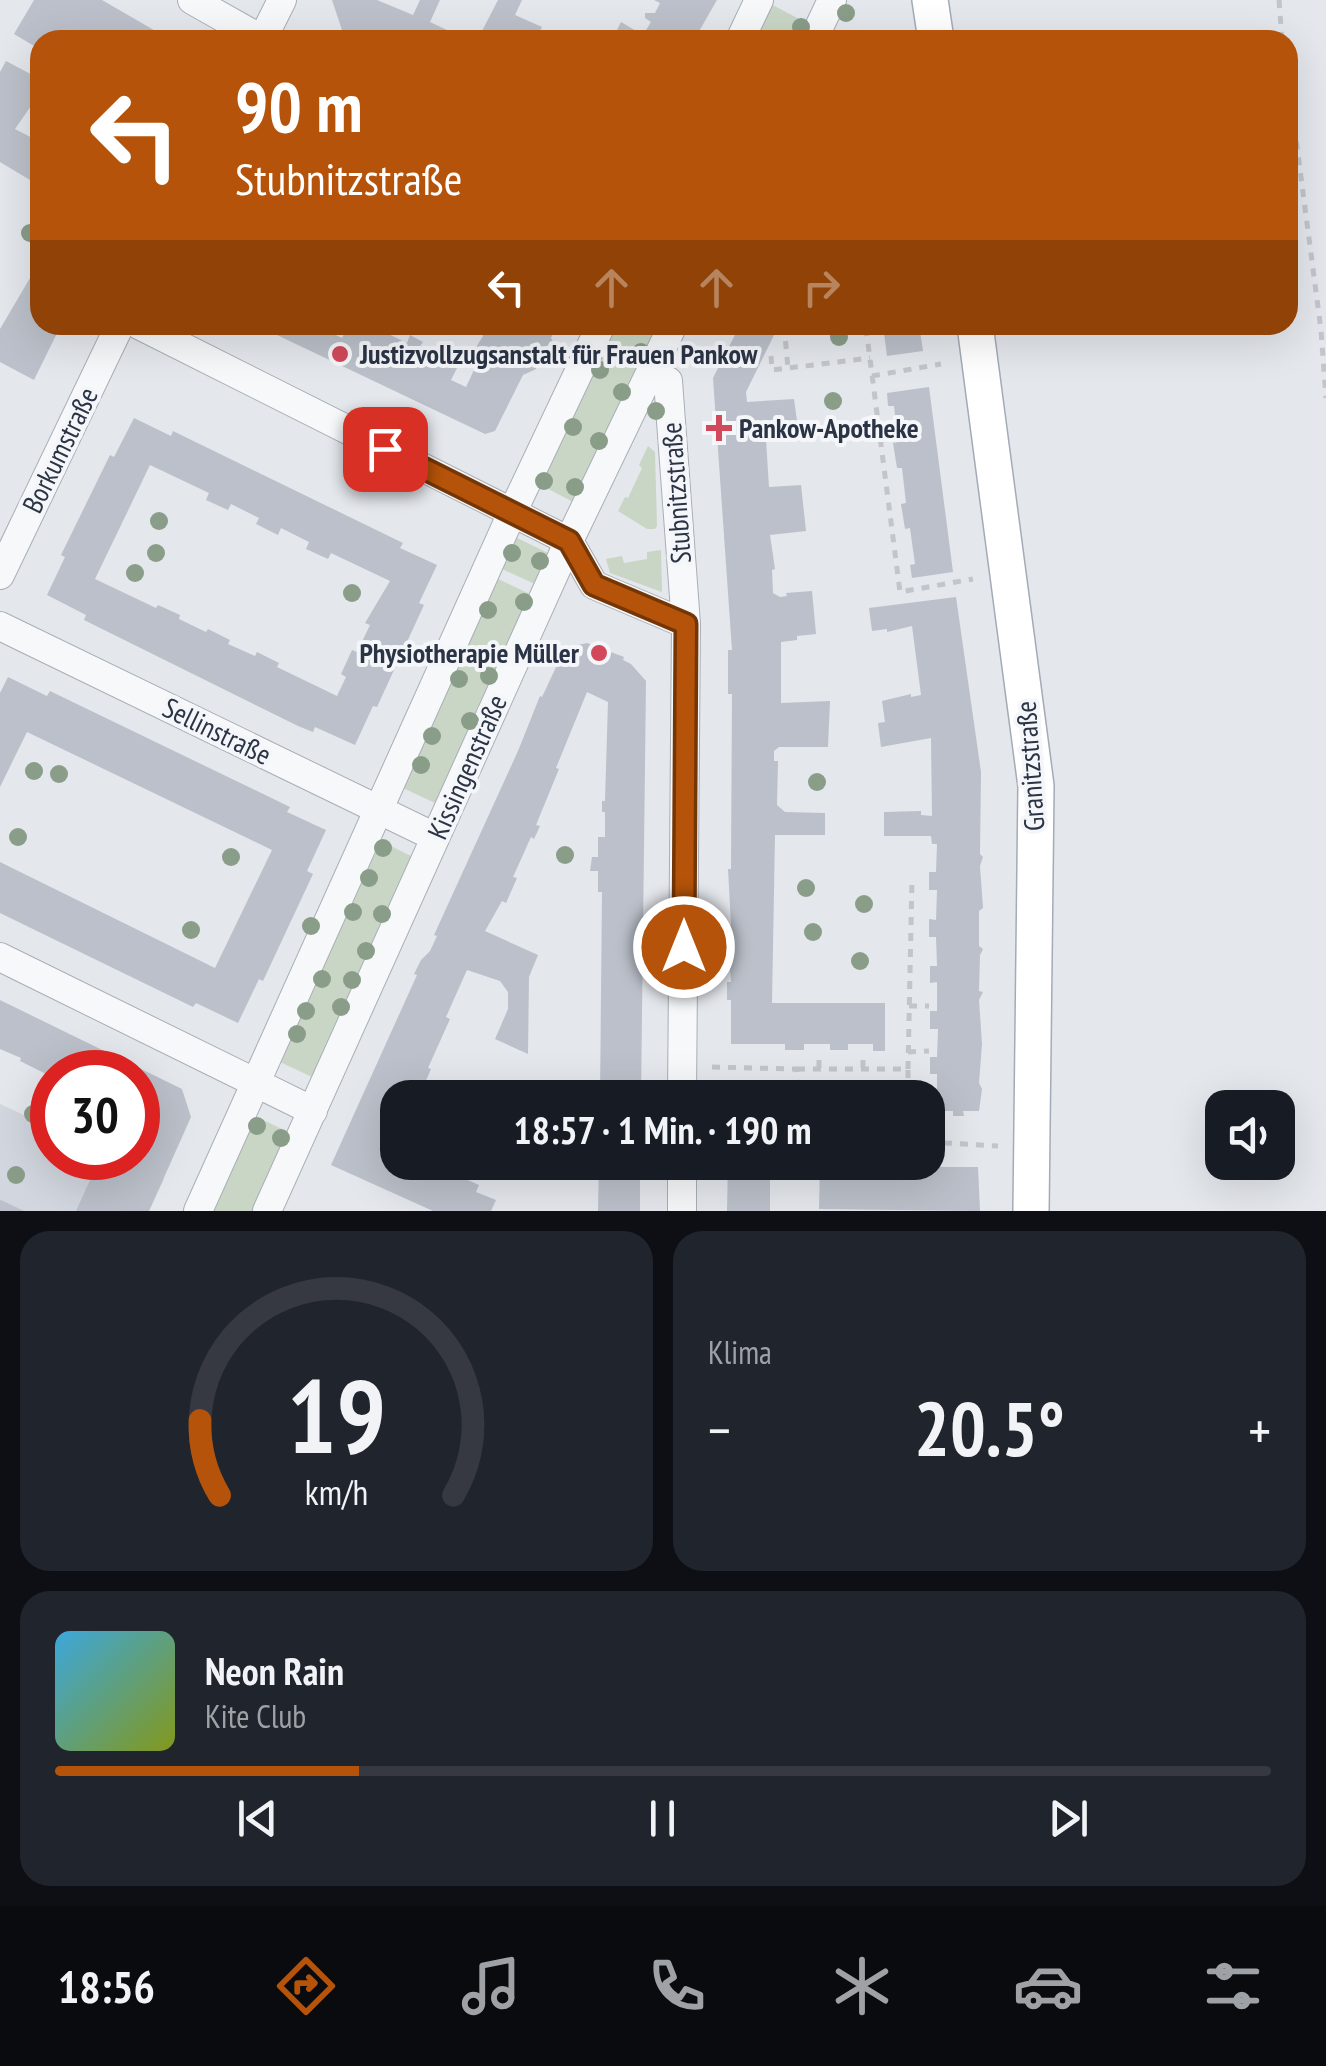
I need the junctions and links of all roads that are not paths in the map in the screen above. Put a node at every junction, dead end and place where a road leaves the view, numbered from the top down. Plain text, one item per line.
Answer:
1 (192, 0) edge
2 (282, 0) edge
3 (760, 0) edge
4 (832, 0) edge
5 (930, 0) edge
6 (245, 30) edge
7 (268, 30) edge
8 (745, 30) edge
9 (817, 30) edge
10 (934, 30) edge
11 (115, 335) edge
12 (159, 335) edge
13 (597, 335) edge
14 (668, 335) edge
15 (977, 335) edge
16 (651, 371) junction
17 (512, 513) junction
18 (569, 541) junction
19 (0, 575) edge
20 (686, 624) junction
21 (0, 626) edge
22 (380, 810) junction
23 (435, 837) junction
24 (0, 957) edge
25 (682, 1080) edge
26 (256, 1084) junction
27 (313, 1111) junction
28 (682, 1180) edge
29 (198, 1211) edge
30 (267, 1211) edge
31 (682, 1211) edge
32 (1031, 1211) edge

1 - 6 street
2 - 7 street
3 - 8 street
4 - 9 street
5 - 10 main road
11 - 19 street, Borkumstraße
12 - 17 street
13 - 17 street
14 - 16 street, Kissingenstraße
15 - 32 main road, Granitzstraße
16 - 18 street, Kissingenstraße
16 - 20 street, Stubnitzstraße
17 - 18 street
17 - 22 street
18 - 20 street
18 - 23 street, Kissingenstraße
20 - 25 street, Stubnitzstraße
21 - 22 street, Sellinstraße
22 - 23 street, Sellinstraße
22 - 26 street
23 - 27 street, Kissingenstraße
24 - 26 street
26 - 27 street
26 - 29 street
27 - 30 street, Kissingenstraße
28 - 31 street

